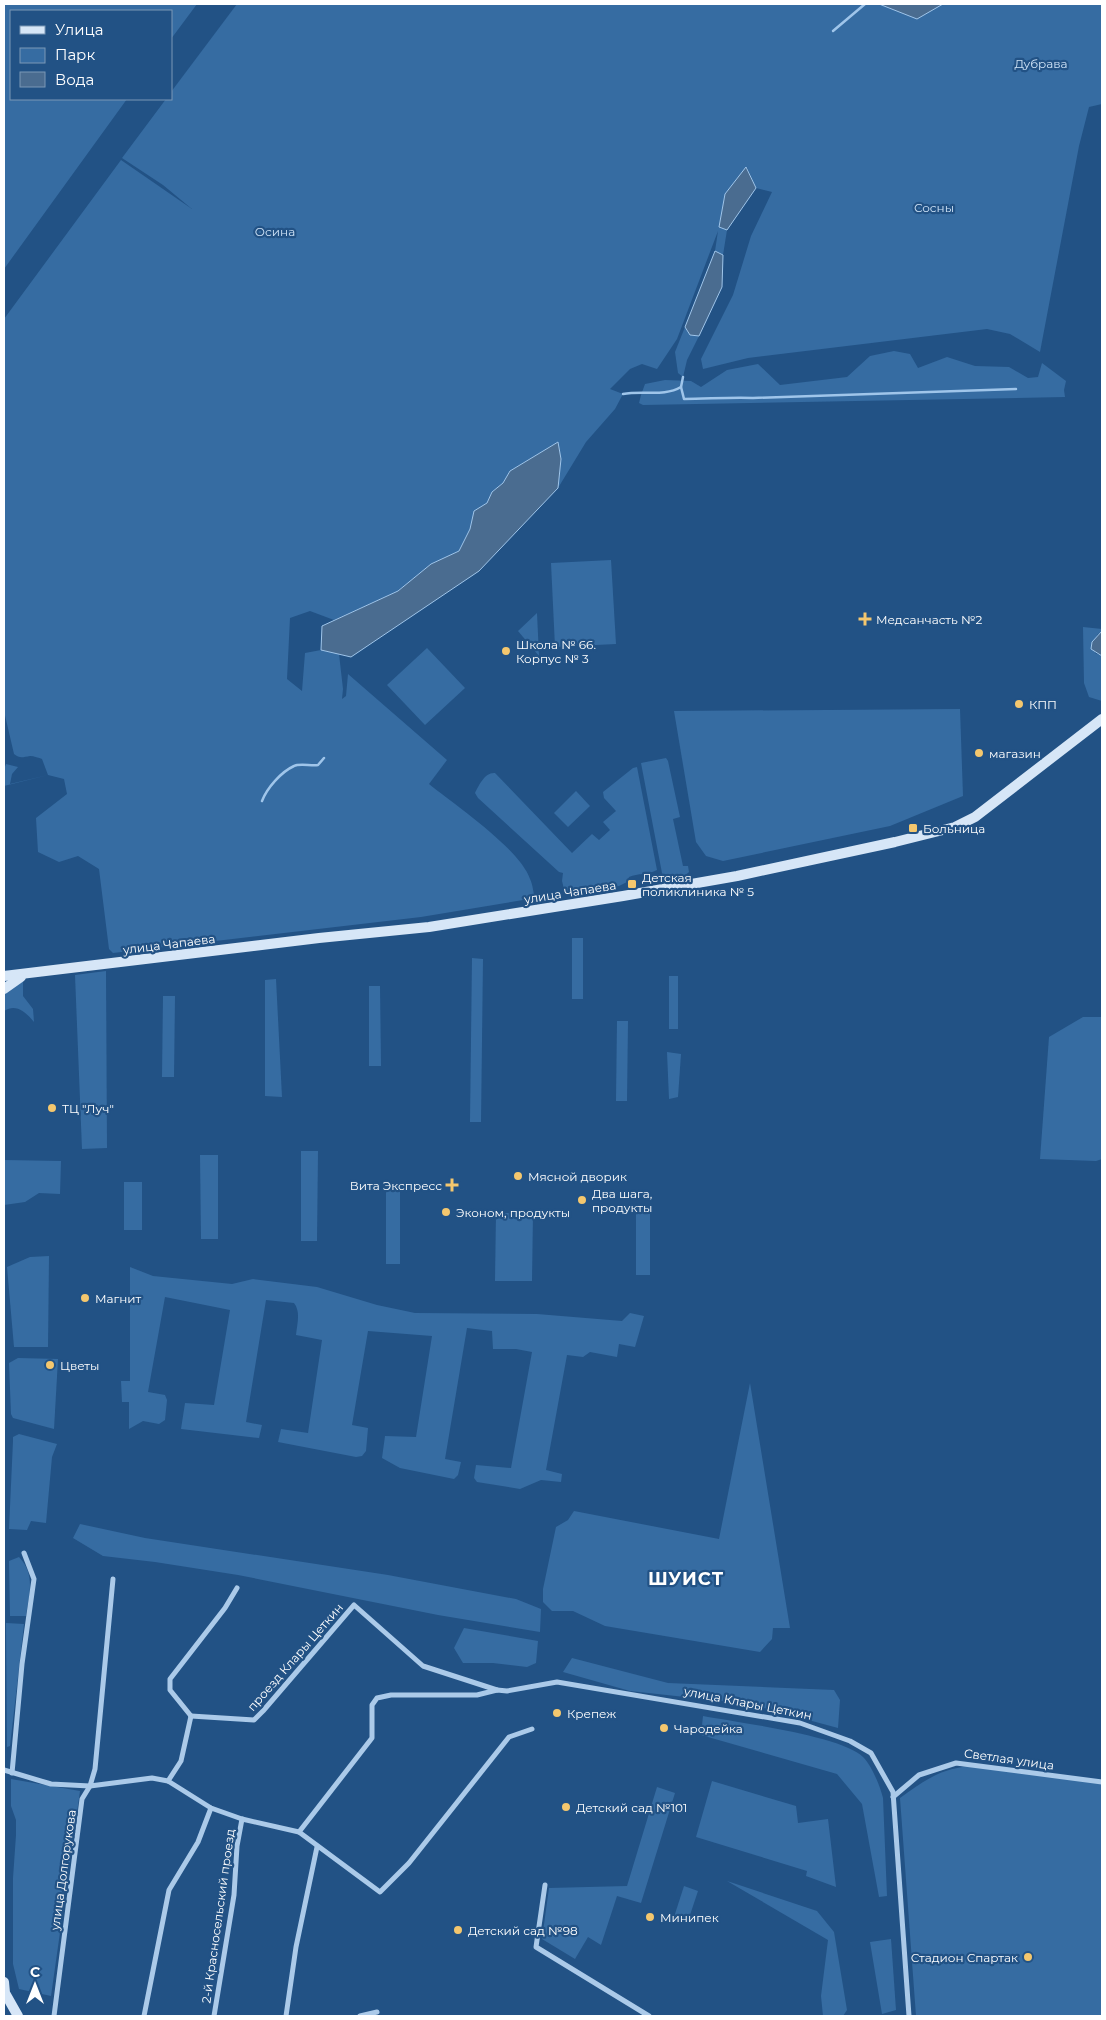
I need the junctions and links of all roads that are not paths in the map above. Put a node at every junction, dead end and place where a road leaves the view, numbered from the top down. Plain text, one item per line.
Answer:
1 (1102, 719) edge
2 (27, 973) junction
3 (4, 976) edge
4 (4, 989) edge
5 (24, 1553) dead end
6 (113, 1579) dead end
7 (237, 1588) dead end
8 (497, 1690) junction
9 (191, 1716) junction
10 (532, 1729) dead end
11 (4, 1770) edge
12 (12, 1774) junction
13 (168, 1781) junction
14 (1102, 1782) edge
15 (90, 1786) junction
16 (893, 1797) junction
17 (211, 1808) junction
18 (242, 1819) junction
19 (299, 1832) junction
20 (317, 1847) junction
21 (545, 1885) dead end
22 (4, 1982) edge
23 (377, 2012) dead end
24 (18, 2016) edge
25 (54, 2016) edge
26 (144, 2016) edge
27 (214, 2016) edge
28 (286, 2016) edge
29 (360, 2016) edge
30 (649, 2016) edge
31 (909, 2016) edge

1 - 2 street, улица Чапаева
2 - 3 street, улица Чапаева
2 - 4 street
5 - 12 street
6 - 15 street, улица Долгорукова
7 - 9 street
8 - 9 street, проезд Клары Цеткин
8 - 16 street, улица Клары Цеткин
8 - 19 street
9 - 13 street
10 - 20 street
11 - 12 street
12 - 15 street
13 - 15 street
13 - 17 street
14 - 16 street, Светлая улица
15 - 25 street, улица Долгорукова
16 - 31 street, улица Клары Цеткин
17 - 18 street
17 - 26 street
18 - 19 street
18 - 27 street, 2-й Красносельский проезд
19 - 20 street
20 - 28 street
21 - 30 street
22 - 24 street
23 - 29 street

